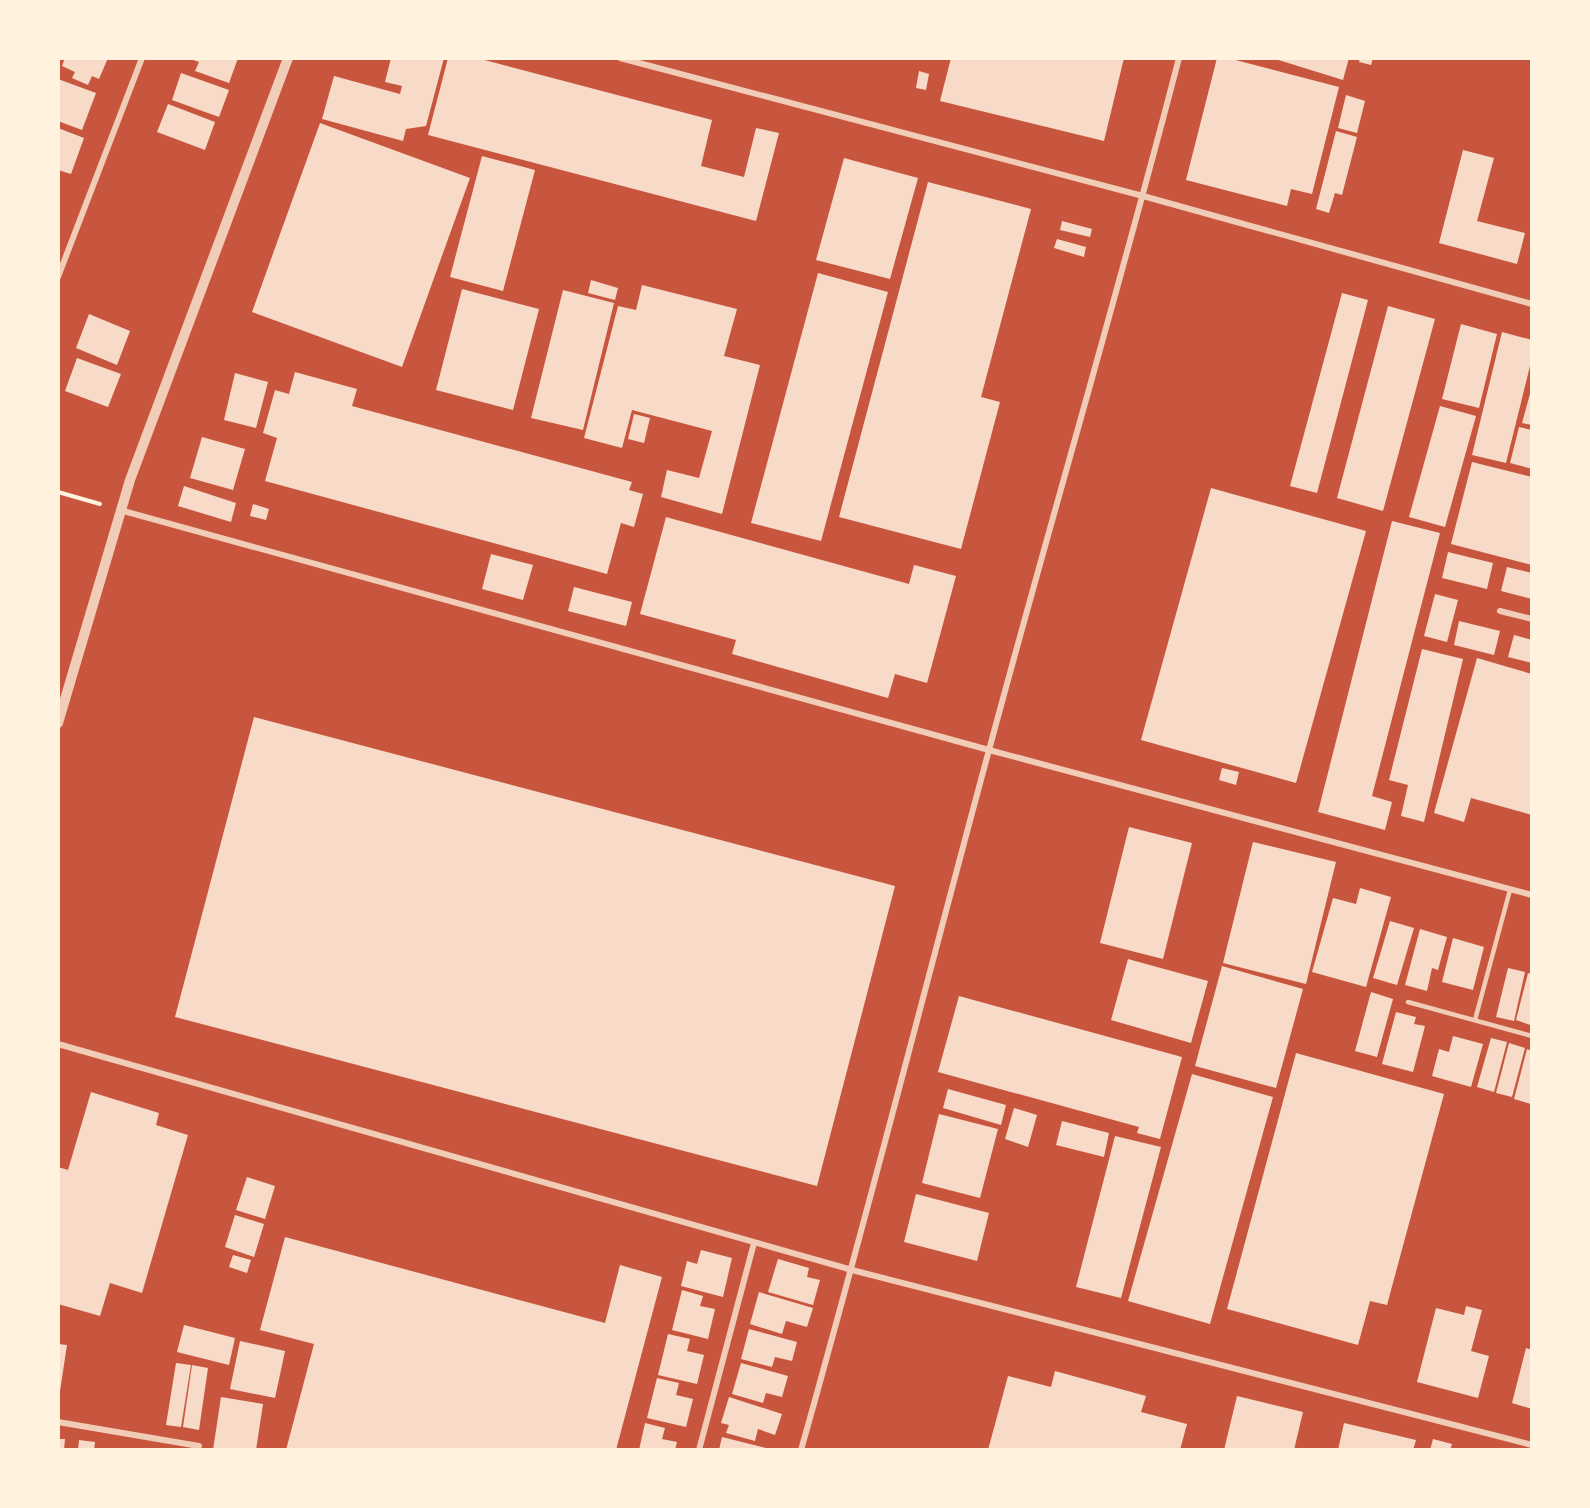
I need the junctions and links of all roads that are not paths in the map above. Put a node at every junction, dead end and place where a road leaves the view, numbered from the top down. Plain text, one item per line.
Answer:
1 (142, 58) edge
2 (288, 58) edge
3 (620, 58) edge
4 (1179, 58) edge
5 (1143, 196) junction
6 (58, 277) edge
7 (1532, 304) edge
8 (120, 510) junction
9 (1500, 610) dead end
10 (1532, 619) edge
11 (58, 723) edge
12 (989, 750) junction
13 (1510, 890) junction
14 (1532, 896) edge
15 (1408, 1002) dead end
16 (1475, 1020) junction
17 (1532, 1036) edge
18 (58, 1044) edge
19 (754, 1243) junction
20 (852, 1270) junction
21 (58, 1422) edge
22 (1532, 1445) edge
23 (172, 1446) edge
24 (199, 1446) dead end
25 (699, 1449) edge
26 (801, 1449) edge

1 - 6 street
2 - 8 street
3 - 5 street
4 - 5 street
5 - 7 street
5 - 12 street
8 - 11 street
8 - 12 street
9 - 10 street
12 - 13 street
12 - 20 street
13 - 14 street
13 - 16 lane
15 - 16 lane
16 - 17 lane
18 - 19 street
19 - 20 street
19 - 25 street
20 - 22 street
20 - 26 street
21 - 23 street
23 - 24 street

